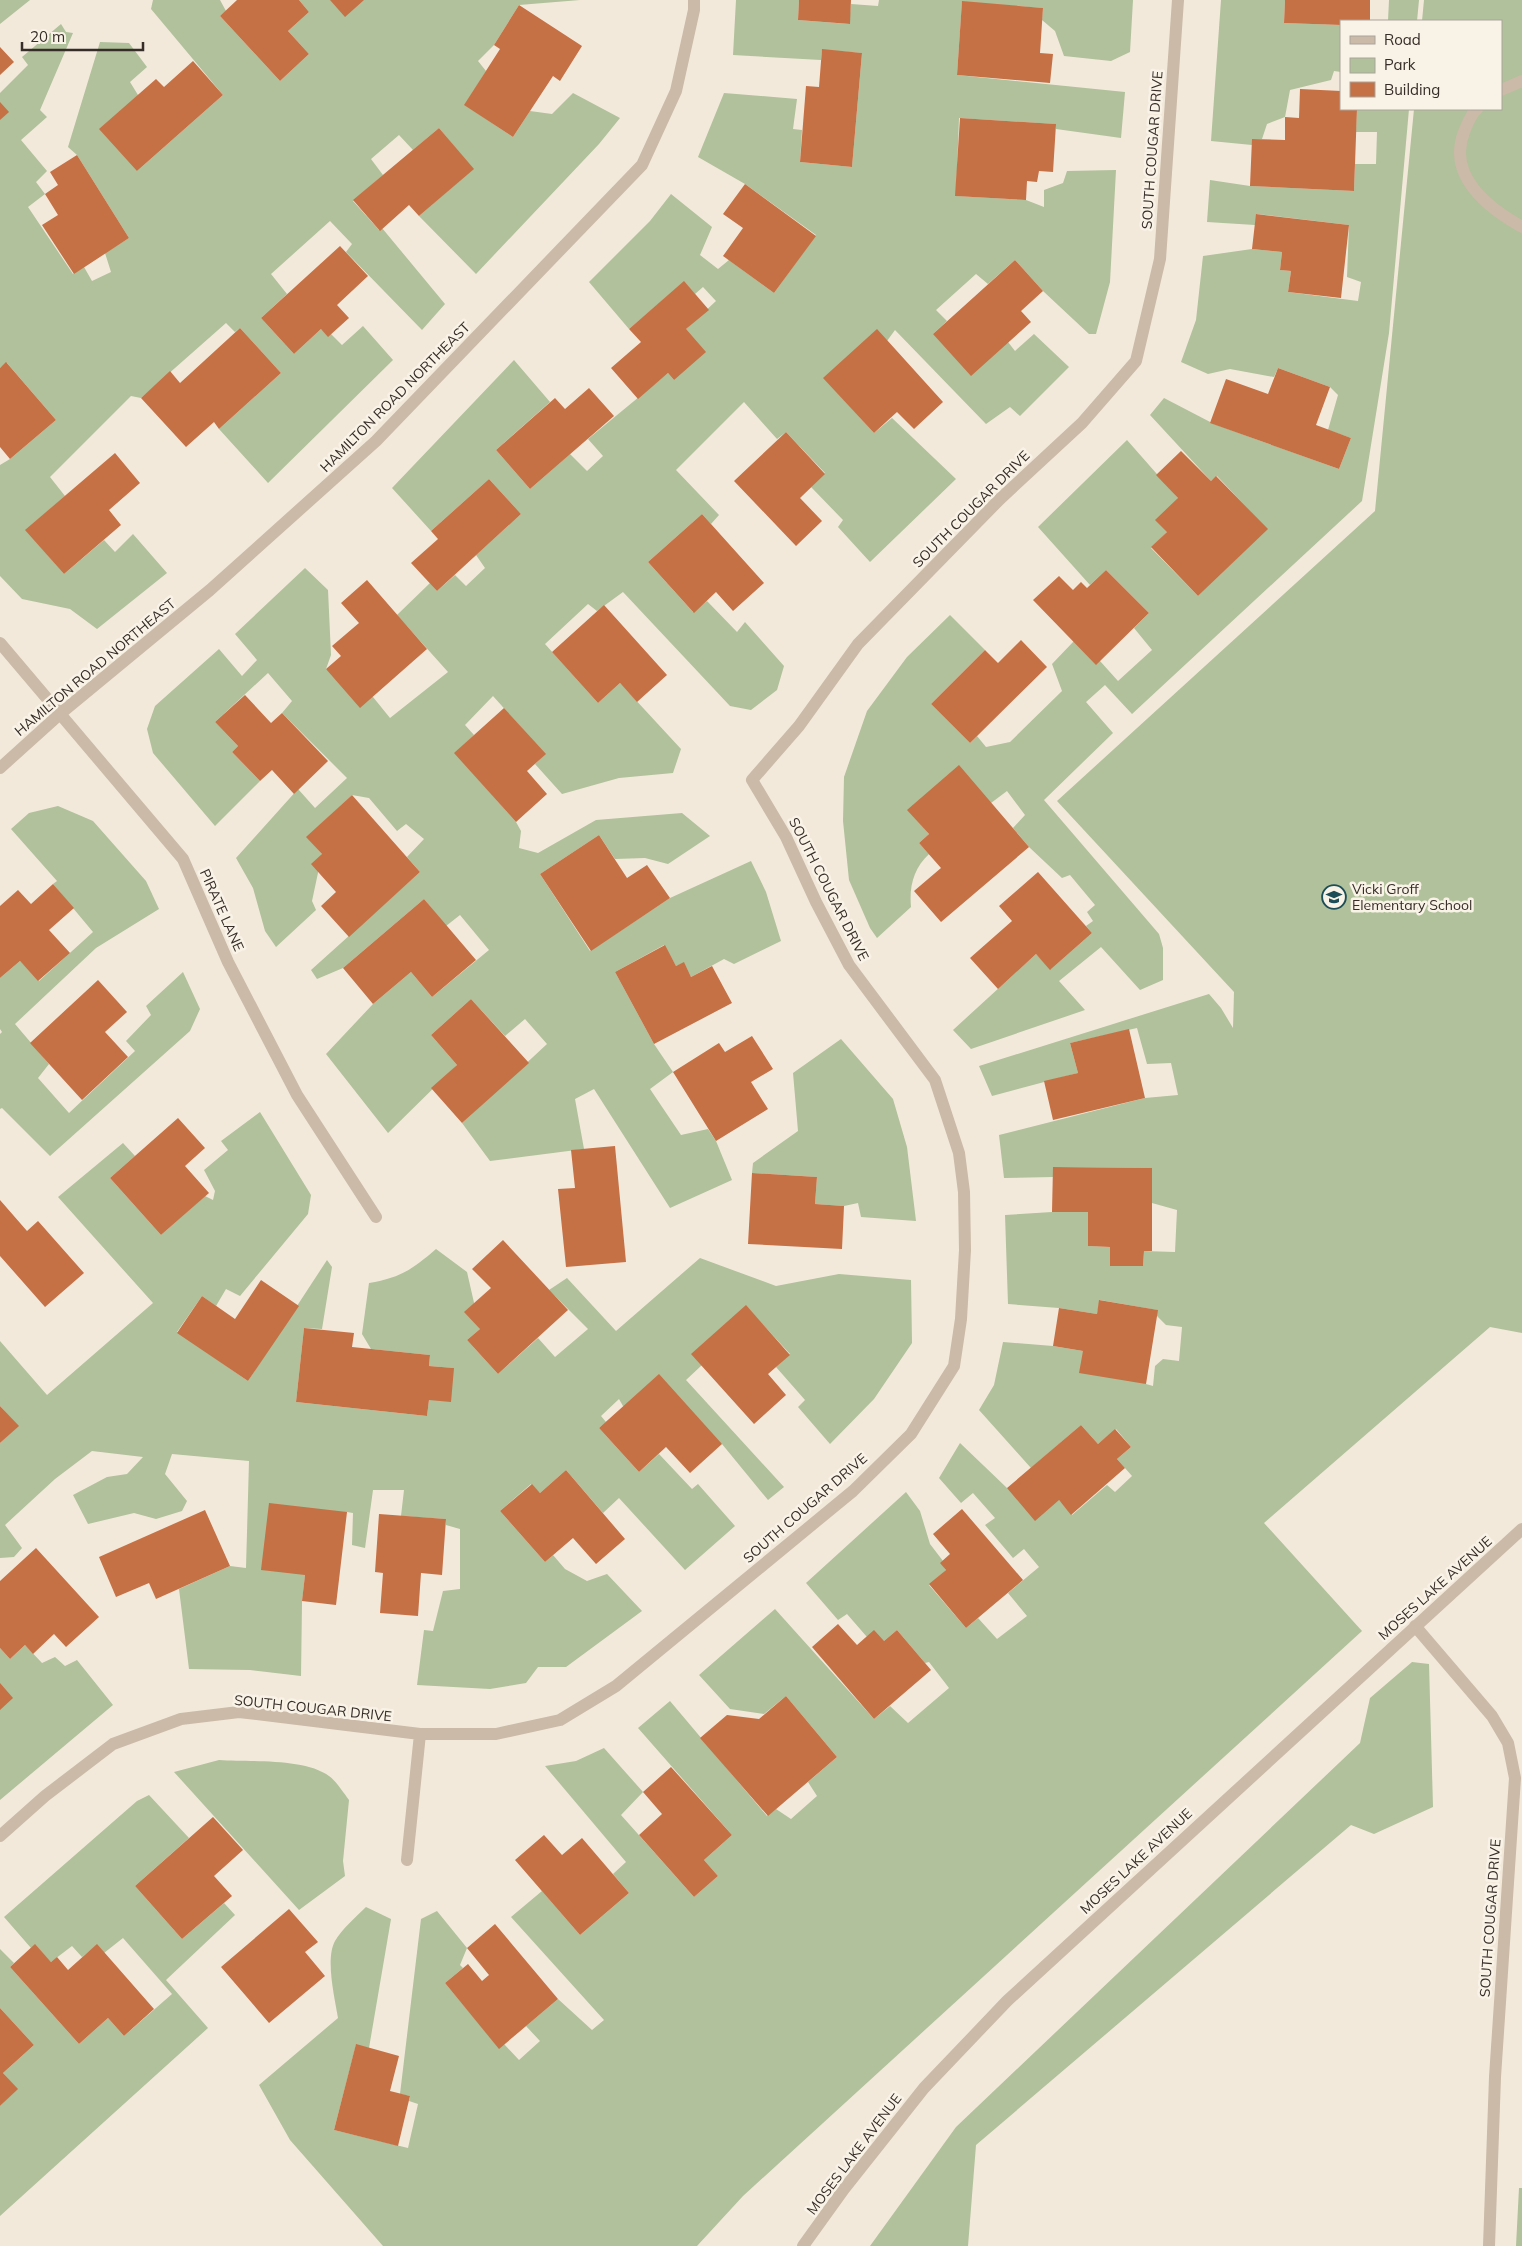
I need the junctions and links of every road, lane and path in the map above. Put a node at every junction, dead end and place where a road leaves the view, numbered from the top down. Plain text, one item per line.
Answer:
1 (694, 0) edge
2 (1178, 0) edge
3 (1522, 82) edge
4 (1502, 90) edge
5 (1476, 110) edge
6 (1522, 227) edge
7 (0, 643) edge
8 (61, 713) junction
9 (0, 768) edge
10 (376, 1218) dead end
11 (1522, 1529) edge
12 (1414, 1626) junction
13 (420, 1734) junction
14 (0, 1836) edge
15 (407, 1860) dead end
16 (803, 2246) edge
17 (1489, 2246) edge

1 - 8 street, HAMILTON ROAD NORTHEAST
2 - 13 street, SOUTH COUGAR DRIVE
3 - 4 street
5 - 6 street
7 - 8 street, PIRATE LANE
8 - 9 street, HAMILTON ROAD NORTHEAST
8 - 10 street, PIRATE LANE
11 - 12 street, MOSES LAKE AVENUE
12 - 16 street, MOSES LAKE AVENUE
12 - 17 street, SOUTH COUGAR DRIVE
13 - 14 street, SOUTH COUGAR DRIVE
13 - 15 street

